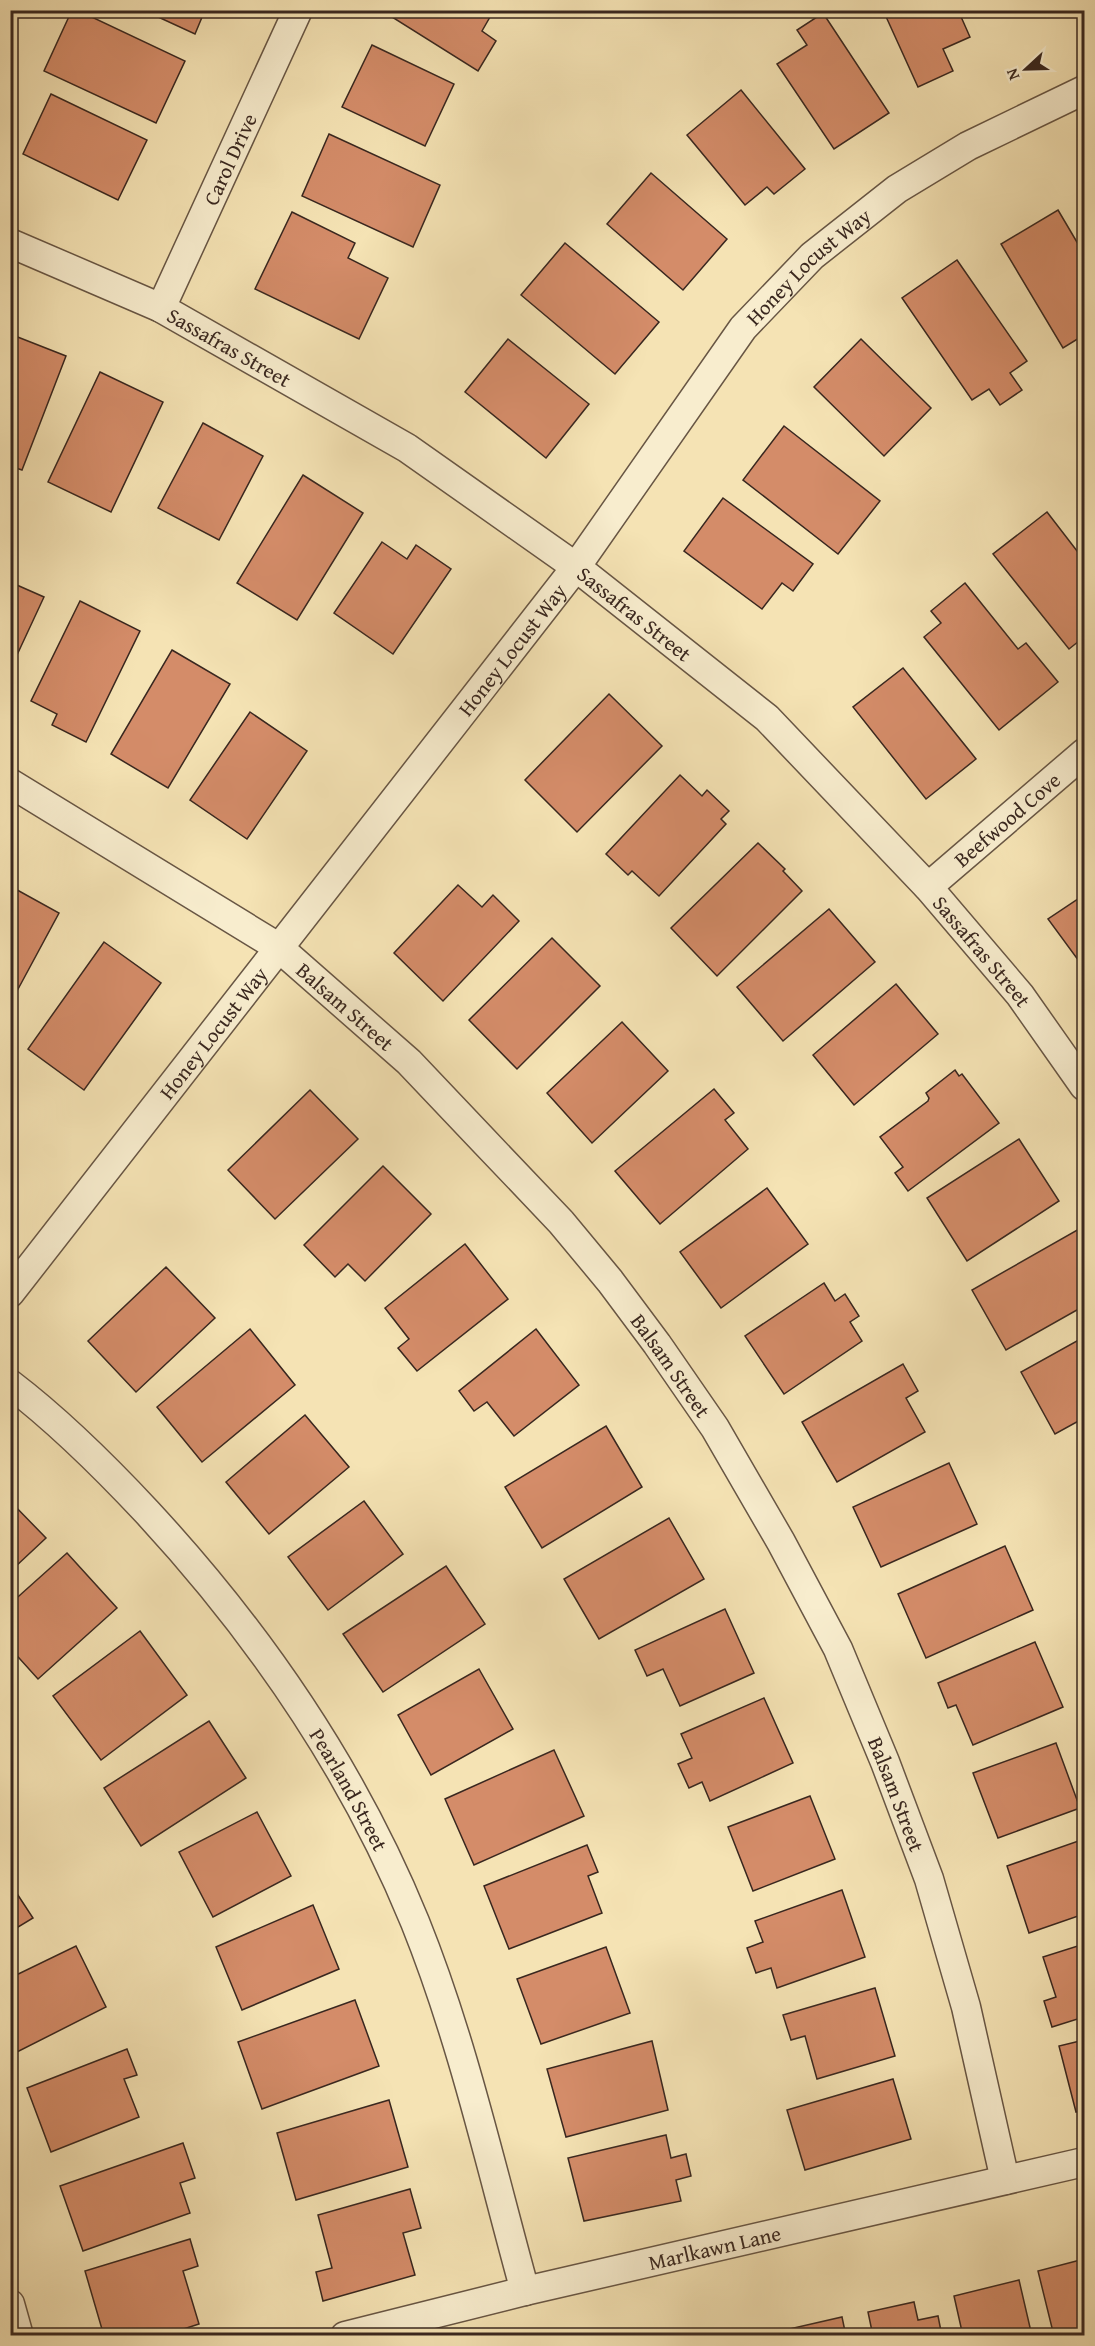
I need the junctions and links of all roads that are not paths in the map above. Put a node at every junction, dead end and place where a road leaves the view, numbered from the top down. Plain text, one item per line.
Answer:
1 (298, 10) edge
2 (1084, 90) edge
3 (10, 243) edge
4 (161, 308) junction
5 (576, 567) junction
6 (1084, 753) edge
7 (10, 783) edge
8 (928, 887) junction
9 (278, 947) junction
10 (1084, 1086) edge
11 (10, 1293) edge
12 (10, 1383) edge
13 (1084, 2162) edge
14 (1005, 2180) junction
15 (525, 2291) junction
16 (10, 2304) edge
17 (19, 2336) edge
18 (345, 2336) edge

1 - 4 street, Carol Drive
2 - 5 street, Honey Locust Way
3 - 4 street, Sassafras Street
4 - 5 street, Sassafras Street
5 - 8 street, Sassafras Street
5 - 9 street, Honey Locust Way
6 - 8 street, Beefwood Cove
7 - 9 street, Balsam Street
8 - 10 street, Sassafras Street
9 - 11 street, Honey Locust Way
9 - 14 street, Balsam Street
12 - 15 street, Pearland Street
13 - 14 street, Marlkawn Lane
14 - 15 street, Marlkawn Lane
15 - 18 street, Marlkawn Lane
16 - 17 street

